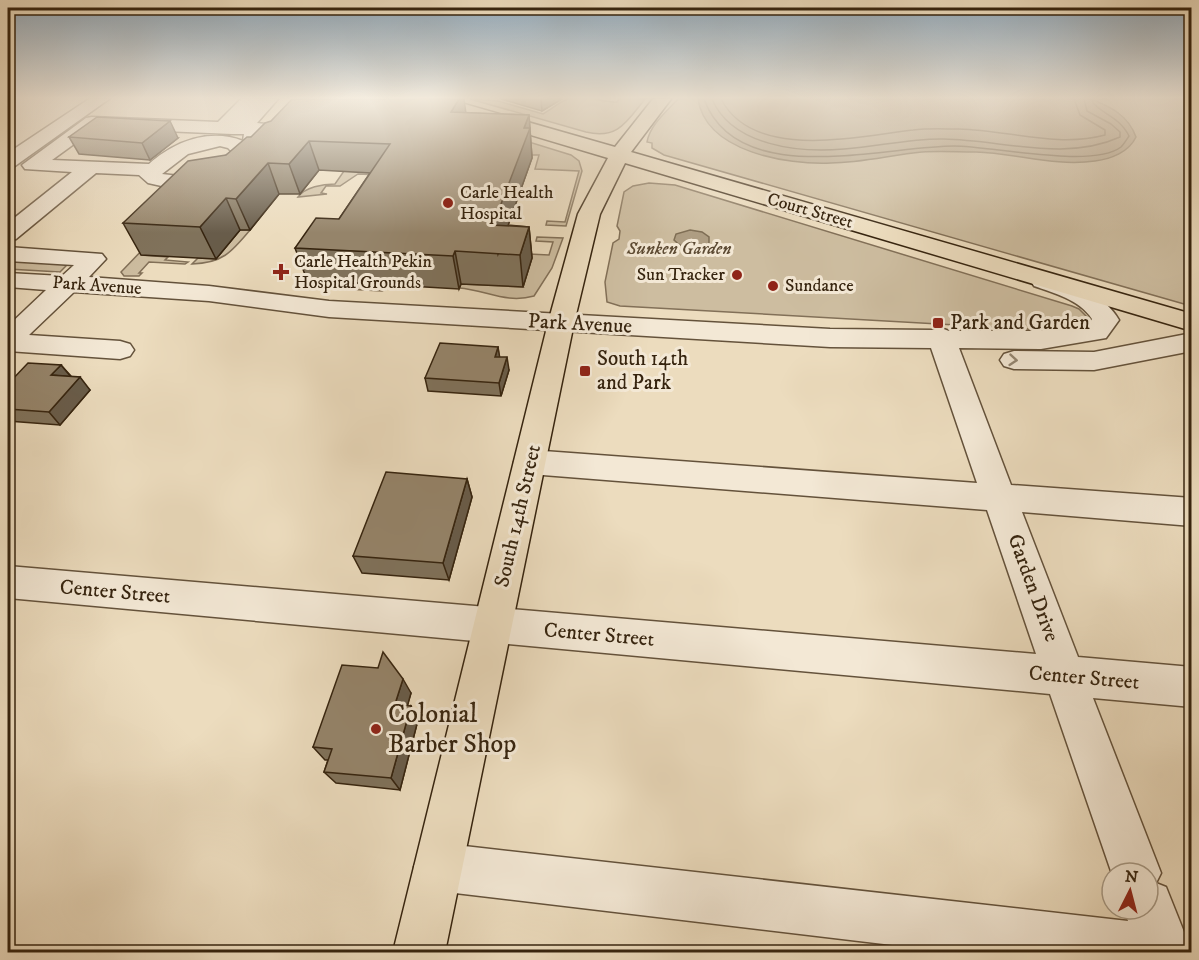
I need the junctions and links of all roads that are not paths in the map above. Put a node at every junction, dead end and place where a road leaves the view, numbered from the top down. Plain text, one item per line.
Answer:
1 (35, 144) edge
2 (62, 144) edge
3 (192, 144) edge
4 (235, 144) edge
5 (580, 144) edge
6 (627, 144) edge
7 (618, 155) junction
8 (8, 162) edge
9 (91, 167) junction
10 (154, 170) junction
11 (8, 234) edge
12 (8, 254) edge
13 (1020, 273) junction
14 (8, 280) edge
15 (58, 292) junction
16 (8, 297) edge
17 (561, 323) junction
18 (1191, 323) edge
19 (8, 341) edge
20 (1191, 342) edge
21 (944, 346) junction
22 (120, 350) dead end
23 (530, 462) junction
24 (1000, 497) junction
25 (1191, 512) edge
26 (8, 582) edge
27 (493, 625) junction
28 (1065, 676) junction
29 (1191, 687) edge
30 (1132, 861) edge
31 (438, 867) junction
32 (1154, 921) edge
33 (419, 952) edge
34 (1166, 952) edge

1 - 8 street
2 - 9 street
3 - 10 street
4 - 10 street
5 - 7 main road, Court Street
6 - 7 main road, South 14th Street
7 - 13 main road, Court Street
7 - 17 main road, South 14th Street
9 - 10 street
9 - 11 street
12 - 15 street
13 - 18 main road, Court Street
13 - 21 street, Park Avenue
14 - 15 street, Park Avenue
15 - 16 street, Park Avenue
15 - 17 street, Park Avenue
15 - 19 street
17 - 21 street, Park Avenue
17 - 23 main road, South 14th Street
19 - 22 street
21 -> 20 street, Park Avenue
21 - 24 street, Garden Drive
23 - 24 street
23 - 27 main road, South 14th Street
24 - 25 street
24 - 28 street, Garden Drive
26 - 27 street, Center Street
27 - 28 street, Center Street
27 - 31 main road, South 14th Street
28 - 29 street, Center Street
28 - 30 street, Garden Drive
31 - 33 main road, South 14th Street
31 - 34 street
32 - 34 street

